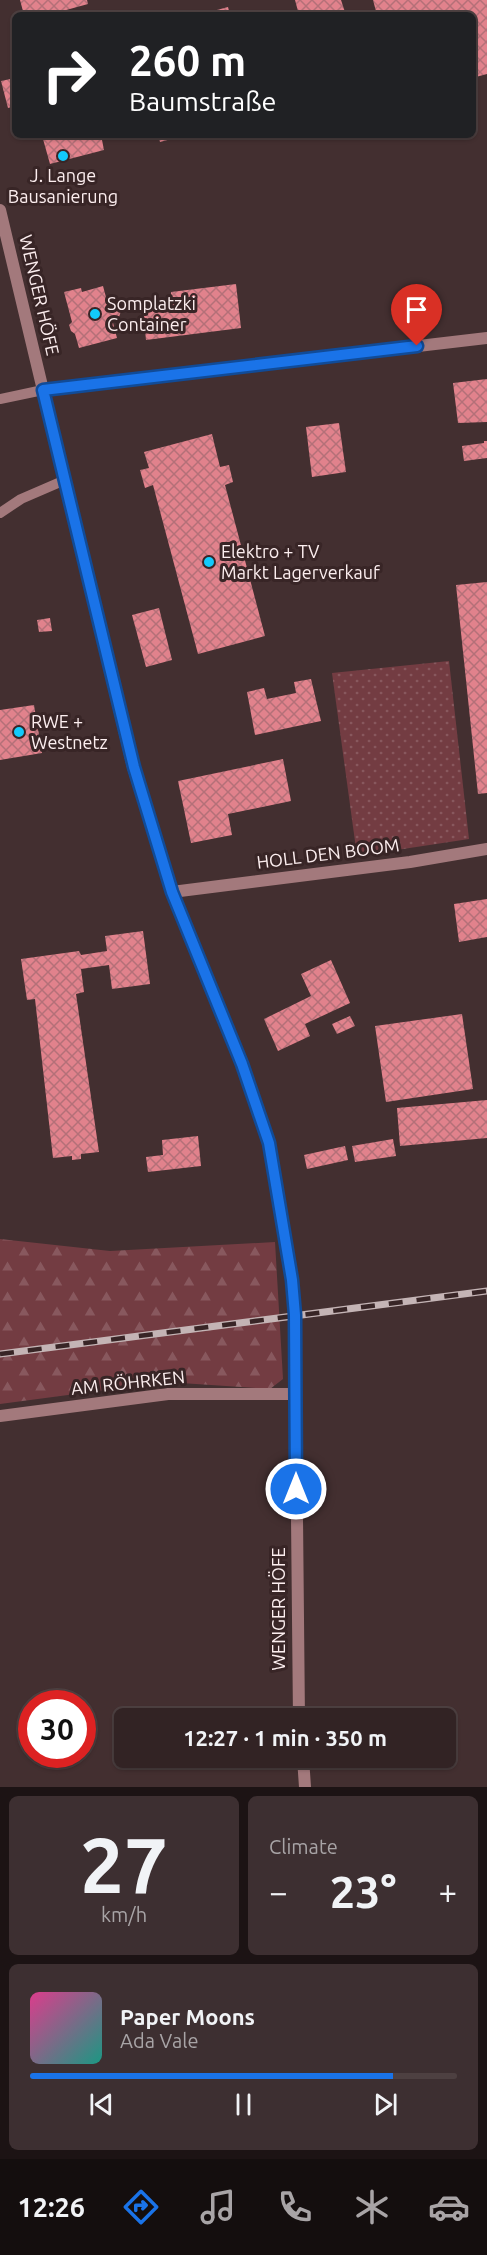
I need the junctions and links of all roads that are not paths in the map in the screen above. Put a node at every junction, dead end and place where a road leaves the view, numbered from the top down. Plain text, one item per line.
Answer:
1 (0, 210) edge
2 (487, 338) edge
3 (43, 390) junction
4 (0, 399) edge
5 (65, 480) junction
6 (0, 513) edge
7 (487, 849) edge
8 (172, 892) junction
9 (296, 1394) junction
10 (0, 1416) edge
11 (299, 1708) edge
12 (304, 1768) edge
13 (305, 1787) edge

1 - 3 street, WENGER HÖFE
2 - 3 street
3 - 4 lane
3 - 5 street, WENGER HÖFE
5 - 6 lane
5 - 8 street, WENGER HÖFE
7 - 8 street, HOLL DEN BOOM
8 - 9 street, WENGER HÖFE
9 - 10 street, AM RÖHRKEN
9 - 11 street, WENGER HÖFE
12 - 13 street

